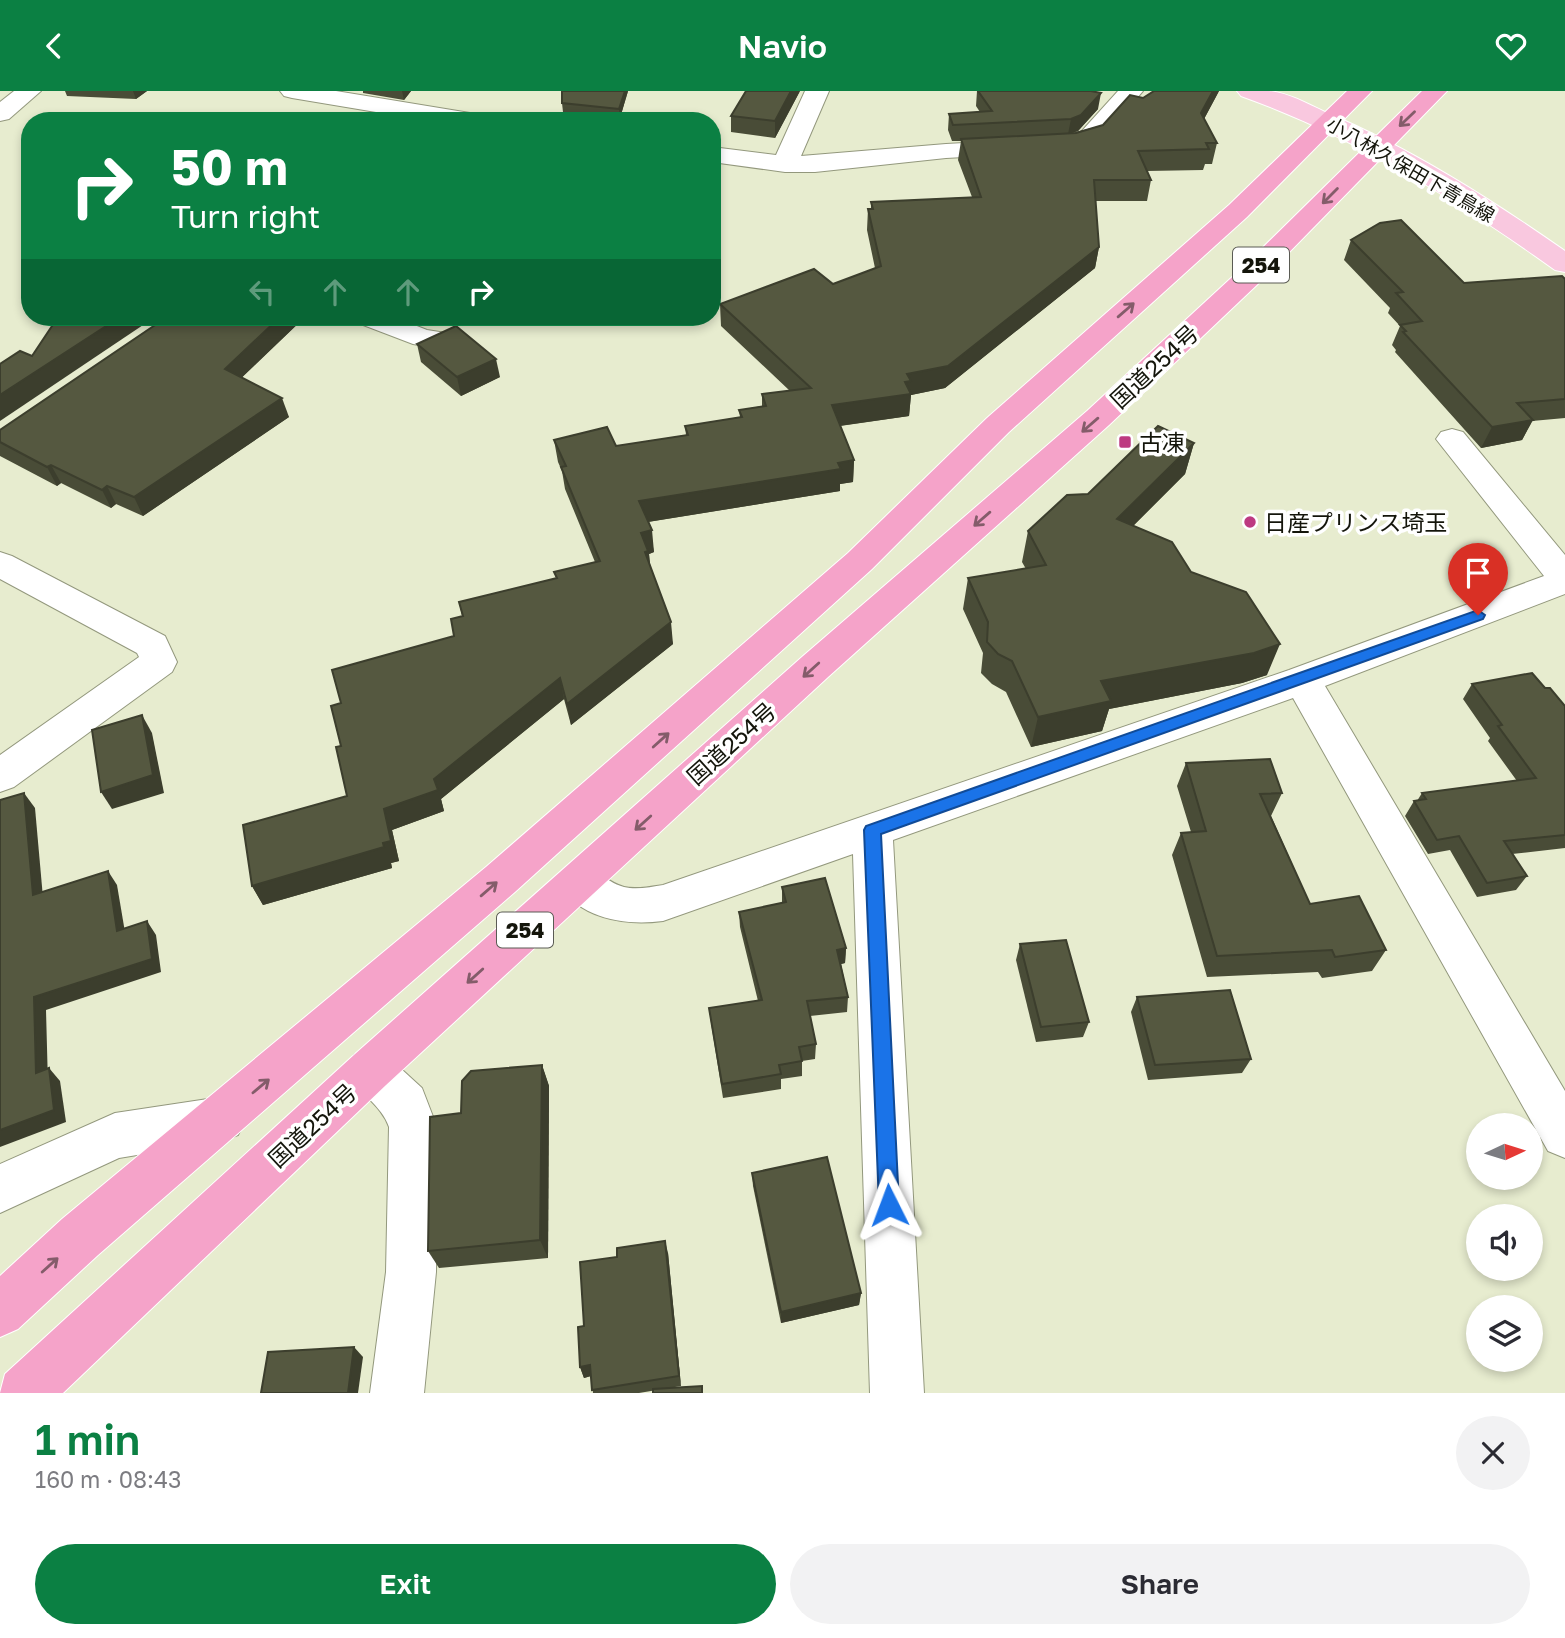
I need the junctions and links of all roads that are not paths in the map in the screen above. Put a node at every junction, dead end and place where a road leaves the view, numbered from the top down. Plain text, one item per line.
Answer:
1 (29, 91) edge
2 (292, 91) edge
3 (442, 91) edge
4 (817, 91) edge
5 (1131, 91) edge
6 (1249, 91) edge
7 (1360, 91) edge
8 (1435, 91) edge
9 (396, 112) edge
10 (425, 112) edge
11 (0, 114) edge
12 (1329, 121) junction
13 (1378, 147) junction
14 (721, 155) edge
15 (785, 164) junction
16 (1565, 264) edge
17 (392, 326) edge
18 (436, 339) edge
19 (1452, 439) dead end
20 (0, 564) edge
21 (1565, 580) edge
22 (1302, 680) junction
23 (0, 776) edge
24 (872, 830) junction
25 (579, 881) junction
26 (370, 1070) junction
27 (221, 1119) junction
28 (1565, 1135) edge
29 (0, 1189) edge
30 (0, 1311) edge
31 (24, 1393) edge
32 (397, 1393) edge
33 (897, 1393) edge

1 - 11 street
2 - 9 street
3 - 10 street
4 - 15 street
5 - 15 street
6 - 12 main road, 小八林久保田下青鳥線
7 - 12 highway, 254
8 -> 13 highway, 国道254号 / 254
12 - 13 main road, 小八林久保田下青鳥線
27 -> 12 highway, 254
13 - 16 main road, 小八林久保田下青鳥線
13 -> 25 highway, 国道254号 / 254
14 - 15 street
17 - 18 street
19 - 21 street
20 - 23 street
21 - 22 street
22 - 24 street
22 - 28 street
24 - 25 street
24 - 33 street
25 -> 26 highway, 国道254号 / 254
26 - 31 highway, 国道254号 / 254
26 - 32 street
27 - 29 street
30 -> 27 highway, 254

